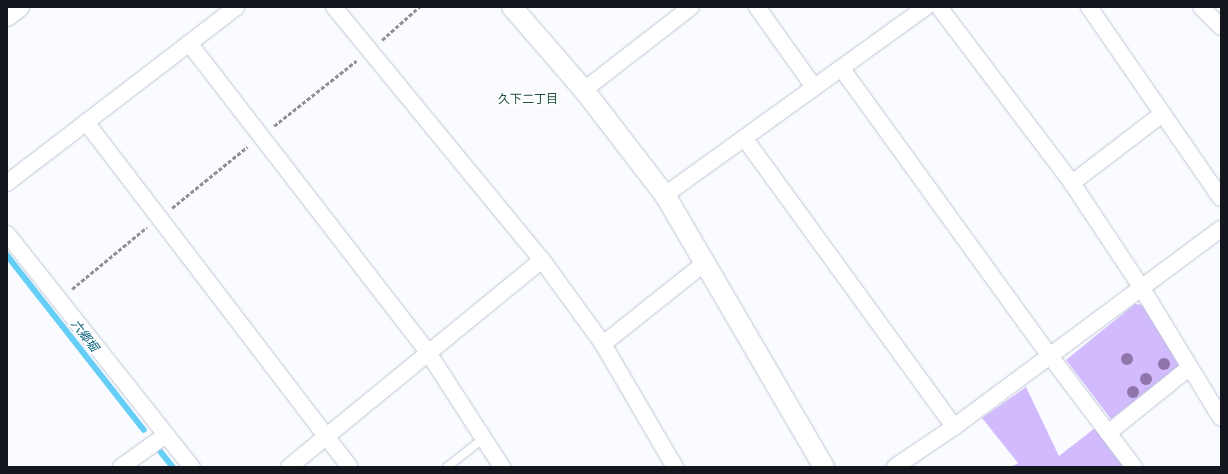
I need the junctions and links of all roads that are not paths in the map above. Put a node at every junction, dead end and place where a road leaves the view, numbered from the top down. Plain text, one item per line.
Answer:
1 (19, 7) edge
2 (236, 7) edge
3 (334, 7) edge
4 (512, 7) edge
5 (757, 7) edge
6 (926, 7) edge
7 (939, 7) edge
8 (1089, 7) edge
9 (1201, 7) edge
10 (685, 9) edge
11 (7, 16) edge
12 (1221, 27) edge
13 (189, 43) junction
14 (842, 69) junction
15 (814, 87) junction
16 (584, 90) junction
17 (1161, 115) junction
18 (86, 122) junction
19 (745, 139) junction
20 (7, 183) edge
21 (1072, 183) junction
22 (665, 196) junction
23 (1221, 198) edge
24 (1221, 229) edge
25 (7, 234) edge
26 (542, 260) junction
27 (706, 262) junction
28 (1142, 287) junction
29 (603, 344) junction
30 (429, 354) junction
31 (1050, 356) junction
32 (1190, 367) junction
33 (1221, 418) edge
34 (954, 428) junction
35 (1108, 433) junction
36 (166, 435) junction
37 (326, 436) junction
38 (484, 438) junction
39 (121, 467) edge
40 (192, 467) edge
41 (289, 467) edge
42 (350, 467) edge
43 (447, 467) edge
44 (502, 467) edge
45 (675, 467) edge
46 (824, 467) edge
47 (895, 467) edge
48 (1134, 467) edge

1 - 11 street
2 - 13 street
3 - 26 street
4 - 16 street
5 - 15 street
6 - 14 street
7 - 21 street
8 - 17 street
9 - 12 street
10 - 16 street
13 - 18 street
13 - 30 street
14 - 15 street
14 - 31 street
15 - 19 street
16 - 22 street
17 - 21 street
17 - 23 street
18 - 20 street
18 - 37 street
19 - 22 street
19 - 34 street
21 - 28 street
22 - 27 street
24 - 28 street
25 - 36 street
26 - 29 street
26 - 30 street
27 - 29 street
27 - 46 street
28 - 31 street
28 - 32 street
29 - 45 street
30 - 37 street
30 - 38 street
31 - 34 street
31 - 35 street
32 - 33 street
32 - 35 street
34 - 47 street
35 - 48 street
36 - 39 street
36 - 40 street
37 - 41 street
37 - 42 street
38 - 43 lane
38 - 44 street

